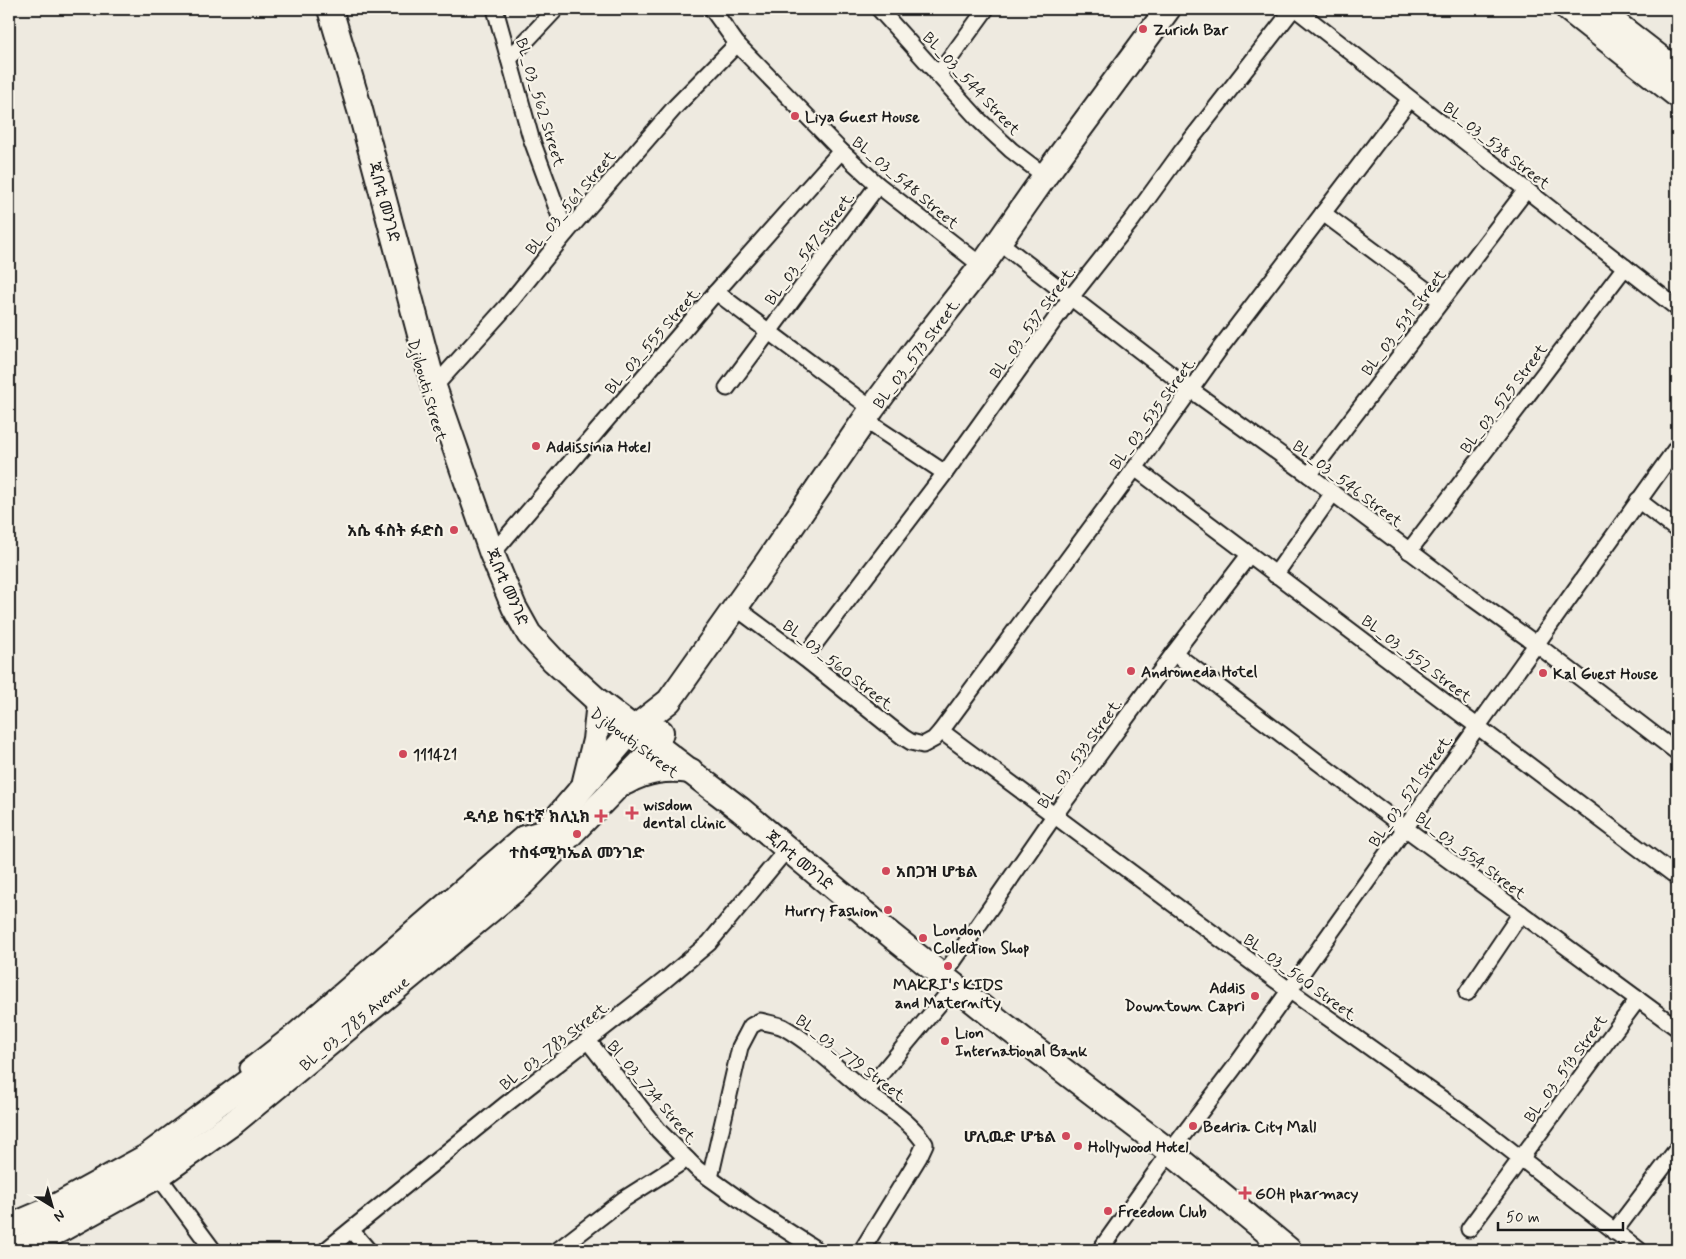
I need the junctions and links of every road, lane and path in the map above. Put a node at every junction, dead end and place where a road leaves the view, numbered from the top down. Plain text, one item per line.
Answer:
1 (323, 9) edge
2 (330, 9) edge
3 (495, 9) edge
4 (556, 9) edge
5 (712, 9) edge
6 (879, 9) edge
7 (986, 9) edge
8 (1168, 9) edge
9 (1294, 9) edge
10 (1568, 9) edge
11 (1603, 21) edge
12 (737, 44) junction
13 (509, 59) junction
14 (1677, 71) edge
15 (938, 75) junction
16 (1677, 95) edge
17 (1410, 99) junction
18 (841, 151) junction
19 (1045, 176) junction
20 (878, 186) junction
21 (1526, 190) junction
22 (1323, 213) junction
23 (566, 233) junction
24 (999, 242) junction
25 (982, 266) junction
26 (1625, 267) junction
27 (716, 292) junction
28 (1070, 297) junction
29 (1441, 301) junction
30 (1677, 308) edge
31 (768, 332) junction
32 (434, 387) junction
33 (727, 388) dead end
34 (1190, 390) junction
35 (869, 414) junction
36 (1677, 447) edge
37 (1135, 468) junction
38 (945, 473) junction
39 (1309, 475) junction
40 (1333, 493) junction
41 (1638, 500) junction
42 (1677, 530) edge
43 (1409, 550) junction
44 (492, 554) junction
45 (1249, 555) junction
46 (1276, 575) junction
47 (735, 607) junction
48 (1536, 644) junction
49 (1174, 653) junction
50 (804, 658) junction
51 (669, 701) junction
52 (598, 708) junction
53 (1477, 726) junction
54 (941, 732) junction
55 (630, 733) junction
56 (923, 745) joint
57 (653, 750) junction
58 (1677, 752) edge
59 (681, 770) junction
60 (616, 788) junction
61 (583, 789) junction
62 (1054, 816) junction
63 (1406, 828) junction
64 (784, 853) junction
65 (1677, 877) edge
66 (1521, 913) junction
67 (948, 985) junction
68 (1289, 990) junction
69 (1467, 993) dead end
70 (1638, 999) junction
71 (1677, 1028) edge
72 (588, 1041) junction
73 (866, 1092) junction
74 (1677, 1149) edge
75 (1166, 1158) junction
76 (1520, 1158) junction
77 (687, 1159) junction
78 (152, 1166) junction
79 (710, 1178) junction
80 (9, 1228) edge
81 (1469, 1229) dead end
82 (351, 1230) junction
83 (1614, 1232) junction
84 (14, 1250) edge
85 (213, 1250) edge
86 (326, 1250) edge
87 (368, 1250) edge
88 (558, 1250) edge
89 (817, 1250) edge
90 (862, 1250) edge
91 (1100, 1250) edge
92 (1272, 1250) edge
93 (1289, 1250) edge
94 (1639, 1250) edge

1 - 52 main road, Djibouti Street
2 - 32 main road, ጂቡቲ መንገድ
3 - 13 street, BL_03_562 Street
4 - 13 street
5 - 12 street, BL_03_548 Street
6 - 15 street, BL_03_544 Street
7 - 15 street
8 - 19 main road, BL_03_573 Street.
9 - 17 street, BL_03_538 Street
9 - 28 street, BL_03_537 Street.
10 - 11 main road
11 - 14 main road
11 - 16 main road
12 - 18 street, BL_03_548 Street
12 - 23 street, BL_03_561 Street
13 - 23 street, BL_03_562 Street
15 - 19 street, BL_03_544 Street
17 - 21 street, BL_03_538 Street
17 - 22 street, BL_03_535 Street.
18 - 20 street, BL_03_548 Street
18 - 27 street, BL_03_555 Street.
19 - 24 main road, BL_03_573 Street.
20 - 25 street, BL_03_548 Street
20 - 31 street, BL_03_547 Street.
21 - 26 street, BL_03_538 Street
21 - 29 street, BL_03_531 Street
22 - 29 street
22 - 34 street, BL_03_535 Street.
23 - 32 street, BL_03_561 Street
24 - 25 main road, BL_03_573 Street.
24 - 28 street, BL_03_546 Street
25 - 35 main road, BL_03_573 Street.
26 - 30 street, BL_03_538 Street
26 - 43 street, BL_03_525 Street
27 - 31 street
27 - 44 street, BL_03_555 Street.
28 - 34 street, BL_03_546 Street
28 - 38 street, BL_03_537 Street.
29 - 39 street, BL_03_531 Street
31 - 33 street, BL_03_547 Street.
31 - 35 street
32 - 44 main road, ጂቡቲ መንገድ
34 - 37 street, BL_03_535 Street.
34 - 39 street, BL_03_546 Street
35 - 38 street
35 - 47 main road, BL_03_573 Street.
36 - 41 street, BL_03_521 Street.
37 - 45 street, BL_03_552 Street
37 - 54 street, BL_03_535 Street.
38 - 50 street, BL_03_537 Street.
39 - 40 street, BL_03_546 Street
40 - 43 street, BL_03_546 Street
40 - 46 street
41 - 42 street
41 - 48 street, BL_03_521 Street.
43 - 48 street, BL_03_546 Street
44 - 52 main road, ጂቡቲ መንገድ
45 - 46 street, BL_03_552 Street
45 - 49 street, BL_03_533 Street.
46 - 53 street, BL_03_552 Street
47 - 50 street, BL_03_560 Street.
47 - 51 main road, BL_03_573 Street.
48 - 53 street, BL_03_521 Street.
48 - 58 street, BL_03_546 Street
49 - 62 street, BL_03_533 Street.
49 - 63 street, BL_03_554 Street
50 - 56 street, BL_03_560 Street.
51 - 55 main road, BL_03_785 Avenue
51 - 57 main road
52 - 55 main road, ጂቡቲ መንገድ
52 - 61 main road
53 - 63 street, BL_03_521 Street.
53 - 65 street, BL_03_552 Street
54 - 56 street, BL_03_535 Street.
54 - 62 street, BL_03_560 Street.
55 - 57 main road, ጂቡቲ መንገድ
55 - 61 main road, BL_03_785 Avenue
57 - 59 main road, Djibouti Street
57 - 60 main road, BL_03_785 Avenue
59 - 60 main road
59 - 64 main road, Djibouti Street
60 - 78 main road, BL_03_785 Avenue
61 - 78 main road, BL_03_785 Avenue
62 - 67 street, BL_03_533 Street.
62 - 68 street, BL_03_560 Street.
63 - 66 street, BL_03_554 Street
63 - 68 street, BL_03_521 Street.
64 - 67 main road, Djibouti Street
64 - 72 street, BL_03_783 Street.
66 - 69 street
66 - 70 street, BL_03_554 Street
67 - 73 street, BL_03_533 Street.
67 - 75 main road
68 - 75 street, BL_03_521 Street.
68 - 76 street, BL_03_560 Street.
70 - 71 street, BL_03_554 Street
70 - 76 street, BL_03_513 Street
72 - 77 street, Bl_03_734 Street.
72 - 82 street, BL_03_783 Street.
73 - 79 street, BL_03_779 Street.
73 - 90 street, BL_03_779 Street.
74 - 83 street
75 - 91 street, BL_03_521 Street.
75 - 92 main road
75 - 93 main road
76 - 81 street, BL_03_513 Street
76 - 83 street, BL_03_560 Street.
77 - 79 street, Bl_03_734 Street.
77 - 88 street
78 - 80 main road, BL_03_785 Avenue
78 - 84 main road, BL_03_785 Avenue
78 - 85 street
79 - 89 street, Bl_03_734 Street.
82 - 86 street, BL_03_783 Street.
82 - 87 street
83 - 94 street, BL_03_560 Street.

